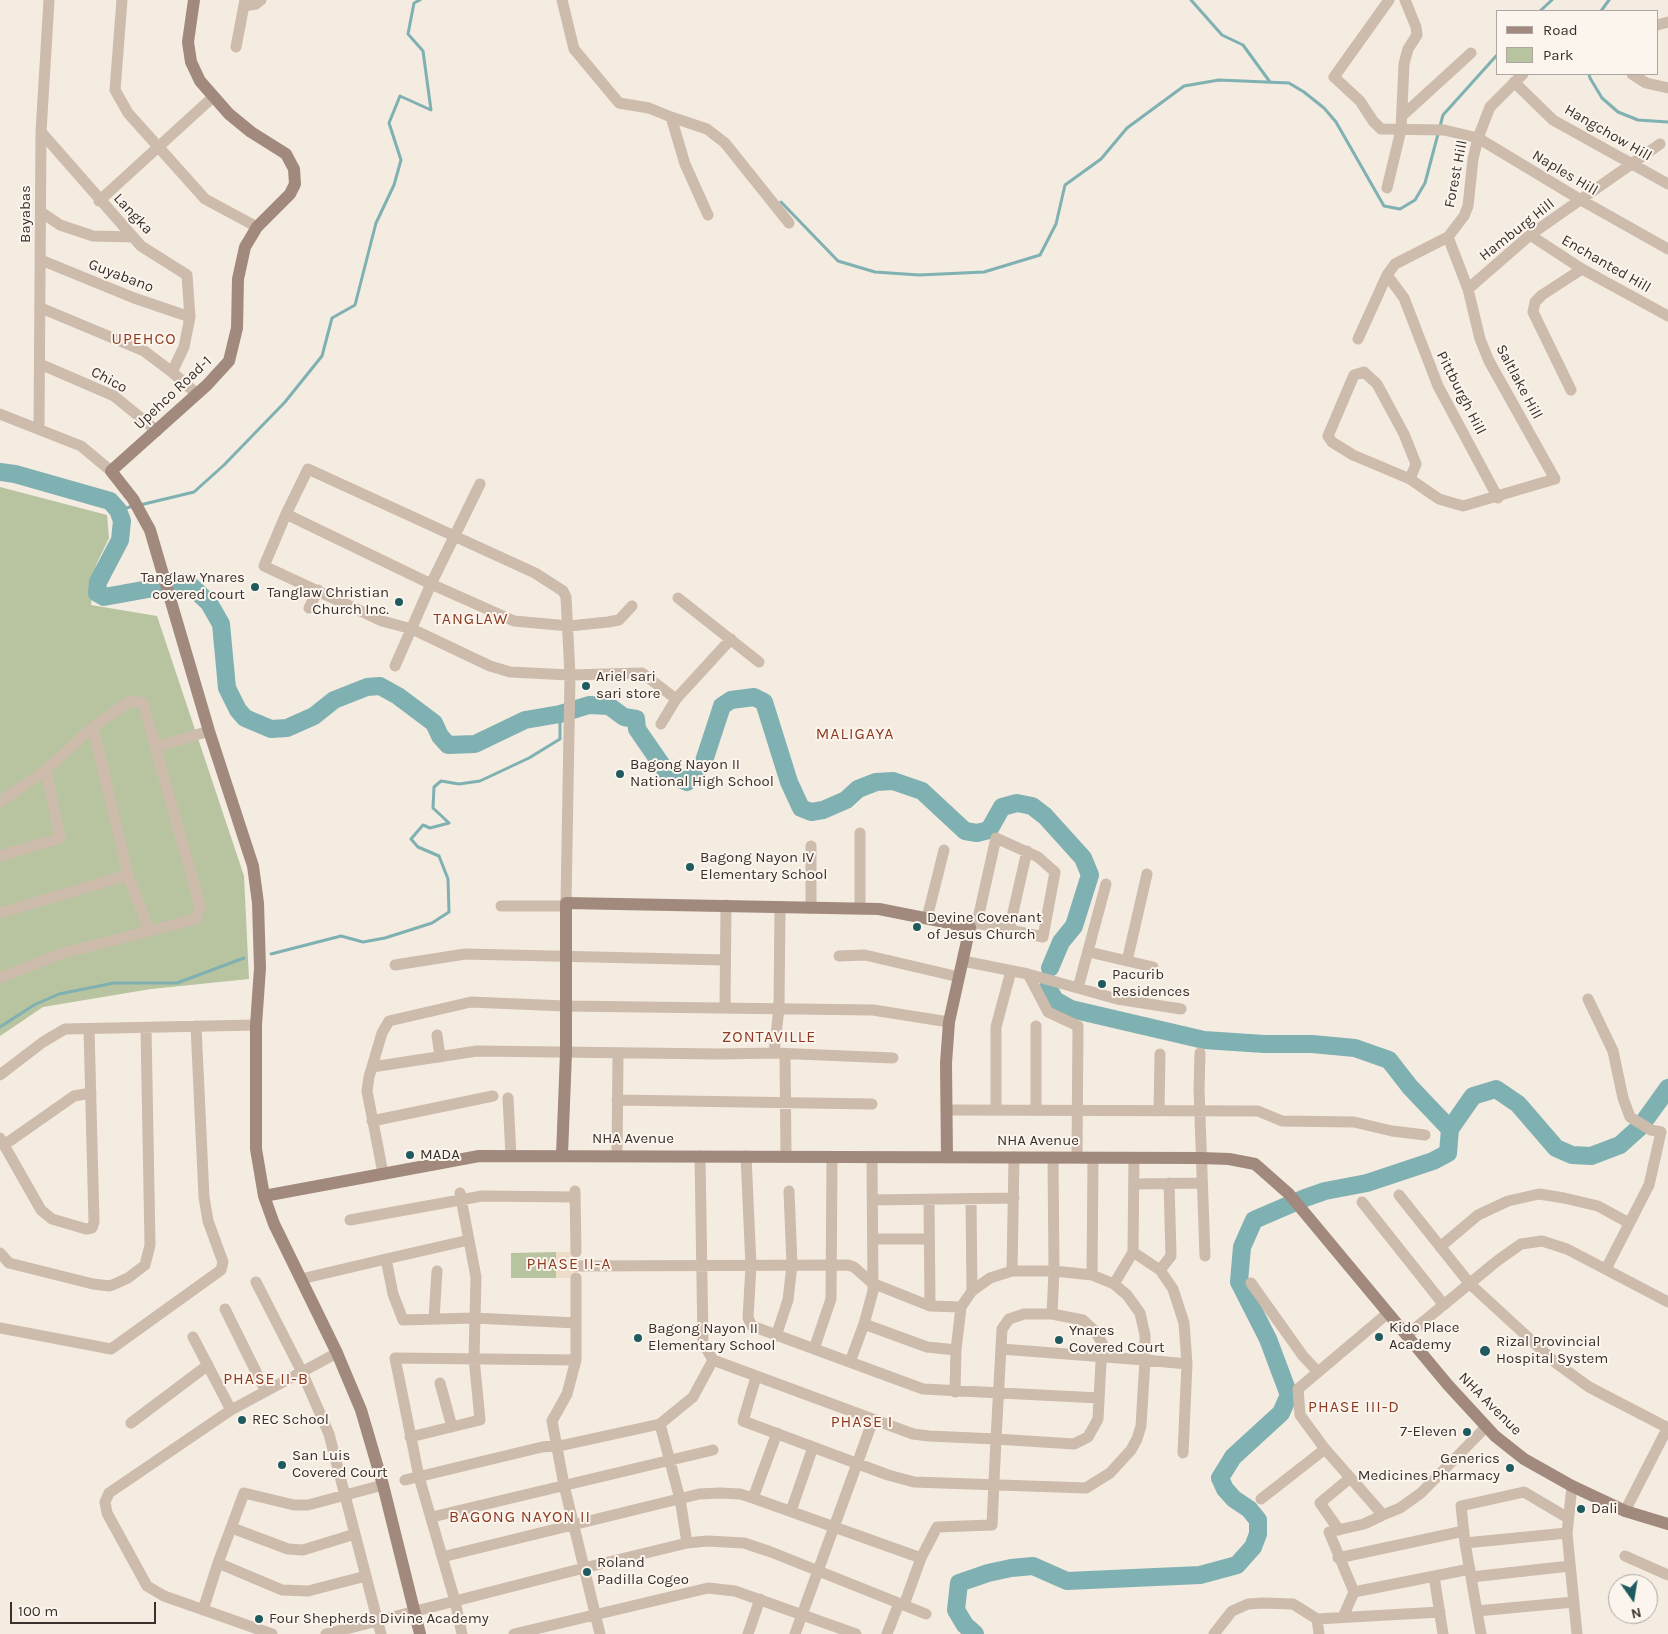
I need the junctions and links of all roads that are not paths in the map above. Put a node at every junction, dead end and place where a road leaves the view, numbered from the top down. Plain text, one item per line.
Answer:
1 (49, 0) edge
2 (122, 0) edge
3 (194, 0) edge
4 (261, 0) edge
5 (562, 0) edge
6 (1389, 0) edge
7 (1405, 0) edge
8 (244, 3) edge
9 (236, 47) dead end
10 (1471, 52) dead end
11 (1522, 75) edge
12 (1634, 75) edge
13 (1514, 82) junction
14 (1668, 88) edge
15 (212, 97) junction
16 (1402, 116) junction
17 (671, 117) junction
18 (1401, 130) junction
19 (42, 132) junction
20 (1478, 138) junction
21 (1660, 144) dead end
22 (158, 147) junction
23 (1630, 164) junction
24 (1668, 184) edge
25 (1387, 188) dead end
26 (1581, 200) junction
27 (99, 201) junction
28 (41, 212) junction
29 (708, 215) dead end
30 (789, 223) dead end
31 (257, 226) junction
32 (1530, 235) junction
33 (133, 237) junction
34 (1448, 237) junction
35 (1668, 249) edge
36 (41, 260) junction
37 (1582, 269) junction
38 (1387, 275) junction
39 (1468, 289) junction
40 (41, 308) junction
41 (1668, 316) edge
42 (190, 317) junction
43 (1358, 339) dead end
44 (40, 364) junction
45 (172, 372) junction
46 (1571, 390) dead end
47 (197, 394) junction
48 (0, 414) edge
49 (39, 428) junction
50 (156, 431) junction
51 (111, 471) junction
52 (1410, 479) junction
53 (480, 484) dead end
54 (1498, 498) junction
55 (286, 514) junction
56 (455, 536) junction
57 (431, 584) junction
58 (318, 590) junction
59 (678, 598) dead end
60 (632, 606) dead end
61 (310, 608) dead end
62 (568, 626) junction
63 (412, 630) junction
64 (731, 639) junction
65 (759, 662) dead end
66 (395, 666) dead end
67 (570, 675) junction
68 (676, 699) junction
69 (661, 724) dead end
70 (93, 727) junction
71 (209, 731) junction
72 (156, 747) junction
73 (46, 770) junction
74 (0, 802) edge
75 (860, 833) dead end
76 (811, 846) dead end
77 (944, 850) dead end
78 (1027, 851) junction
79 (0, 856) edge
80 (1147, 874) dead end
81 (128, 875) junction
82 (1106, 884) dead end
83 (566, 905) junction
84 (726, 905) junction
85 (501, 906) dead end
86 (780, 907) junction
87 (811, 908) junction
88 (860, 909) junction
89 (0, 913) edge
90 (927, 918) junction
91 (973, 925) junction
92 (149, 930) junction
93 (1009, 930) junction
94 (1089, 952) junction
95 (566, 956) junction
96 (839, 956) dead end
97 (724, 960) junction
98 (963, 961) junction
99 (1127, 961) junction
100 (394, 965) dead end
101 (1153, 967) dead end
102 (1011, 971) junction
103 (1028, 974) junction
104 (959, 977) junction
105 (0, 978) edge
106 (1078, 988) junction
107 (1588, 999) dead end
108 (565, 1006) junction
109 (725, 1007) junction
110 (779, 1008) junction
111 (1181, 1009) dead end
112 (949, 1022) junction
113 (256, 1025) junction
114 (196, 1026) junction
115 (1036, 1026) dead end
116 (146, 1028) junction
117 (88, 1029) junction
118 (437, 1035) dead end
119 (566, 1053) junction
120 (774, 1053) junction
121 (1200, 1053) dead end
122 (618, 1054) junction
123 (786, 1054) junction
124 (1160, 1054) dead end
125 (440, 1057) junction
126 (893, 1058) dead end
127 (372, 1067) junction
128 (0, 1075) edge
129 (91, 1093) junction
130 (493, 1096) dead end
131 (508, 1098) dead end
132 (617, 1100) junction
133 (787, 1103) junction
134 (872, 1104) dead end
135 (947, 1110) junction
136 (996, 1110) junction
137 (1036, 1110) junction
138 (1077, 1111) junction
139 (1159, 1111) junction
140 (1200, 1111) junction
141 (372, 1121) junction
142 (1425, 1135) dead end
143 (2, 1141) edge
144 (562, 1155) junction
145 (617, 1155) junction
146 (511, 1156) junction
147 (700, 1156) junction
148 (746, 1156) junction
149 (786, 1156) junction
150 (832, 1157) junction
151 (872, 1157) junction
152 (947, 1157) junction
153 (1014, 1157) junction
154 (1052, 1157) junction
155 (1077, 1158) junction
156 (1093, 1158) junction
157 (1134, 1158) junction
158 (1201, 1158) junction
159 (383, 1173) junction
160 (1202, 1183) junction
161 (1134, 1184) junction
162 (1169, 1184) junction
163 (789, 1191) dead end
164 (1399, 1195) dead end
165 (264, 1196) junction
166 (461, 1196) junction
167 (1014, 1198) junction
168 (971, 1199) junction
169 (872, 1200) junction
170 (929, 1200) junction
171 (1362, 1202) dead end
172 (350, 1220) dead end
173 (1629, 1223) junction
174 (873, 1239) junction
175 (928, 1239) junction
176 (469, 1240) junction
177 (1440, 1247) junction
178 (576, 1252) dead end
179 (1133, 1252) junction
180 (0, 1253) edge
181 (1205, 1256) dead end
182 (386, 1259) junction
183 (792, 1265) junction
184 (576, 1266) dead end
185 (750, 1266) junction
186 (830, 1266) junction
187 (701, 1267) junction
188 (1606, 1269) junction
189 (1160, 1270) junction
190 (437, 1271) dead end
191 (1012, 1271) junction
192 (1054, 1271) junction
193 (1092, 1275) junction
194 (576, 1278) dead end
195 (301, 1279) junction
196 (256, 1282) dead end
197 (872, 1283) junction
198 (1251, 1283) dead end
199 (1114, 1284) junction
200 (1470, 1284) junction
201 (972, 1290) junction
202 (1668, 1302) edge
203 (930, 1306) junction
204 (1444, 1306) junction
205 (962, 1307) junction
206 (225, 1309) dead end
207 (1388, 1313) junction
208 (1052, 1314) junction
209 (474, 1318) junction
210 (434, 1319) junction
211 (576, 1323) junction
212 (864, 1324) junction
213 (0, 1328) edge
214 (1407, 1335) junction
215 (776, 1336) junction
216 (193, 1337) dead end
217 (814, 1349) junction
218 (956, 1350) junction
219 (1001, 1350) junction
220 (337, 1353) junction
221 (1101, 1357) junction
222 (474, 1358) junction
223 (576, 1360) junction
224 (713, 1360) junction
225 (1145, 1360) junction
226 (850, 1362) junction
227 (1187, 1364) junction
228 (208, 1365) junction
229 (302, 1372) junction
230 (1318, 1372) junction
231 (756, 1377) junction
232 (440, 1383) dead end
233 (265, 1390) junction
234 (998, 1391) junction
235 (955, 1392) junction
236 (1099, 1398) junction
237 (231, 1410) junction
238 (873, 1420) junction
239 (131, 1423) dead end
240 (660, 1424) junction
241 (452, 1427) junction
242 (1486, 1428) junction
243 (1668, 1428) edge
244 (776, 1433) junction
245 (410, 1437) junction
246 (996, 1439) junction
247 (556, 1446) junction
248 (813, 1447) junction
249 (1325, 1449) junction
250 (713, 1450) dead end
251 (1183, 1453) dead end
252 (670, 1460) junction
253 (857, 1464) junction
254 (419, 1477) junction
255 (1350, 1478) junction
256 (405, 1480) dead end
257 (383, 1485) junction
258 (564, 1485) junction
259 (994, 1485) junction
260 (1572, 1486) junction
261 (345, 1494) junction
262 (753, 1498) junction
263 (680, 1499) junction
264 (1261, 1499) dead end
265 (791, 1510) junction
266 (1625, 1511) junction
267 (1383, 1515) junction
268 (432, 1517) junction
269 (1568, 1518) junction
270 (1668, 1524) edge
271 (574, 1525) junction
272 (834, 1526) junction
273 (232, 1528) junction
274 (1339, 1530) junction
275 (1464, 1531) junction
276 (1567, 1533) junction
277 (355, 1534) junction
278 (1465, 1543) junction
279 (687, 1544) junction
280 (1626, 1556) dead end
281 (442, 1557) junction
282 (921, 1558) junction
283 (1338, 1558) junction
284 (218, 1563) junction
285 (1570, 1566) junction
286 (584, 1568) junction
287 (818, 1571) junction
288 (1470, 1573) junction
289 (1668, 1575) edge
290 (366, 1576) junction
291 (1434, 1576) junction
292 (1354, 1592) junction
293 (760, 1599) junction
294 (455, 1601) junction
295 (1574, 1602) junction
296 (902, 1604) junction
297 (203, 1610) junction
298 (414, 1610) junction
299 (1477, 1611) junction
300 (1440, 1612) junction
301 (803, 1614) junction
302 (926, 1614) dead end
303 (596, 1615) junction
304 (1343, 1617) junction
305 (1317, 1619) junction
306 (378, 1620) junction
307 (844, 1632) edge
308 (272, 1634) edge
309 (326, 1634) edge
310 (382, 1634) edge
311 (420, 1634) edge
312 (462, 1634) edge
313 (514, 1634) edge
314 (600, 1634) edge
315 (748, 1634) edge
316 (795, 1634) edge
317 (856, 1634) edge
318 (887, 1634) edge
319 (1214, 1634) edge
320 (1319, 1634) edge
321 (1443, 1634) edge
322 (1482, 1634) edge
323 (1577, 1634) edge

1 - 19 street, Bayabas
2 - 22 street
3 - 15 street, Upehco Road-1
4 - 8 street
5 - 17 street
6 - 18 street, Naples Hill
7 - 16 street
8 - 9 street
10 - 16 street
11 - 13 street, Forest Hill
12 - 14 street
13 - 20 street, Forest Hill
13 - 23 street, Hangchow Hill
15 - 22 street
15 - 31 street, Upehco Road-1
16 - 18 street
17 - 29 street
17 - 30 street
18 - 20 street, Naples Hill
18 - 25 street
19 - 27 street, Langka
19 - 28 street, Bayabas
20 - 26 street, Naples Hill
20 - 34 street, Forest Hill
21 - 23 street, Hamburg Hill
22 - 27 street
22 - 31 street
23 - 24 street, Hangchow Hill
23 - 26 street, Hamburg Hill
26 - 32 street, Hamburg Hill
26 - 35 street, Naples Hill
27 - 33 street, Langka
28 - 33 street
28 - 36 street, Bayabas
31 - 47 street, Upehco Road-1
32 - 37 street, Enchanted Hill
32 - 39 street, Hamburg Hill
33 - 42 street, Langka
34 - 38 street, Forest Hill
34 - 39 street, Saltlake Hill
36 - 40 street, Bayabas
36 - 42 street, Guyabano
37 - 41 street, Enchanted Hill
37 - 46 street
38 - 43 street, Forest Hill
38 - 54 street, Pittburgh Hill
39 - 54 street, Saltlake Hill
40 - 44 street, Bayabas
40 - 45 street
42 - 45 street, Langka
44 - 49 street, Bayabas
44 - 50 street, Chico
45 - 47 street
47 - 50 street, Upehco Road-1
48 - 49 street
49 - 51 street
50 - 51 street, Upehco Road-1
51 - 71 street
52 - 52 street
52 - 54 street
53 - 56 street
55 - 56 street
55 - 57 street
55 - 58 street
56 - 57 street
56 - 62 street
57 - 62 street
57 - 63 street
58 - 61 street
58 - 63 street
59 - 64 street
60 - 62 street
62 - 67 street
63 - 66 street
63 - 67 street
64 - 65 street
64 - 68 street
67 - 68 street
67 - 83 street
68 - 69 street
70 - 72 street
70 - 73 street
70 - 81 street
71 - 72 street
71 - 113 street
72 - 92 street
73 - 74 street
73 - 79 street
75 - 88 street
76 - 87 street
77 - 90 street
78 - 91 street
78 - 93 street
78 - 93 street
80 - 99 street
81 - 89 street
81 - 92 street
82 - 94 street
83 - 84 street
83 - 85 street
83 - 95 street
84 - 86 street
84 - 97 street
86 - 87 street
86 - 110 street
87 - 88 street
88 - 90 street
90 - 91 street
91 - 93 street
91 - 98 street
92 - 105 street
94 - 99 street
94 - 106 street
95 - 97 street
95 - 100 street
95 - 108 street
96 - 104 street
97 - 109 street
98 - 102 street
98 - 104 street
99 - 101 street
102 - 103 street
102 - 136 street
103 - 106 street
103 - 138 street
104 - 112 street
106 - 111 street
107 - 173 street
108 - 109 street
108 - 119 street
108 - 127 street
109 - 110 street
110 - 112 street
110 - 120 street
112 - 135 street
113 - 114 street
113 - 165 street
114 - 116 street
114 - 213 street
115 - 137 street
116 - 117 street
116 - 180 street
117 - 128 street
117 - 129 street
118 - 125 street
119 - 122 street
119 - 125 street
119 - 144 street
120 - 122 street
120 - 123 street
121 - 140 street
122 - 132 street
123 - 126 street
123 - 133 street
124 - 139 street
125 - 127 street
127 - 141 street
129 - 143 street
129 - 143 street
130 - 141 street
131 - 146 street
132 - 133 street
132 - 145 street
133 - 134 street
133 - 149 street
135 - 136 street
135 - 152 street
136 - 137 street
137 - 138 street
138 - 139 street
138 - 155 street
139 - 140 street
140 - 142 street
140 - 158 street
141 - 159 street
144 - 145 street, NHA Avenue
144 - 146 street, NHA Avenue
145 - 147 street, NHA Avenue
146 - 159 street, NHA Avenue
147 - 148 street, NHA Avenue
147 - 187 street
148 - 149 street, NHA Avenue
148 - 185 street
149 - 150 street, NHA Avenue
150 - 151 street, NHA Avenue
150 - 186 street
151 - 152 street, NHA Avenue
151 - 169 street
152 - 153 street, NHA Avenue
153 - 154 street, NHA Avenue
153 - 167 street
154 - 155 street, NHA Avenue
154 - 192 street
155 - 156 street, NHA Avenue
156 - 157 street, NHA Avenue
156 - 193 street
157 - 158 street, NHA Avenue
157 - 161 street
158 - 160 street
158 - 207 street, NHA Avenue
159 - 165 street, NHA Avenue
160 - 162 street
160 - 181 street
161 - 162 street
161 - 179 street
162 - 189 street
163 - 183 street
164 - 177 street
165 - 195 street
166 - 172 street
166 - 176 street
166 - 178 street
167 - 168 street
167 - 191 street
168 - 170 street
168 - 201 street
169 - 170 street
169 - 174 street
170 - 175 street
171 - 204 street
173 - 177 street
173 - 188 street
174 - 175 street
174 - 197 street
175 - 203 street
176 - 182 street
176 - 209 street
177 - 200 street
179 - 189 street
179 - 199 street
182 - 195 street
182 - 210 street
183 - 185 street
183 - 186 street
183 - 215 street
184 - 187 street
185 - 187 street
185 - 215 street
186 - 197 street
186 - 217 street
187 - 224 street
188 - 200 street
188 - 202 street
189 - 227 street
190 - 210 street
191 - 192 street
191 - 201 street
192 - 193 street
192 - 208 street
193 - 199 street
194 - 211 street
195 - 220 street
196 - 229 street
197 - 203 street
197 - 212 street
198 - 230 street
199 - 225 street
200 - 204 street
200 - 243 street
201 - 205 street
203 - 205 street
204 - 214 street
205 - 218 street
206 - 233 street
207 - 214 street, NHA Avenue
207 - 230 street
208 - 219 street
208 - 221 street
209 - 210 street
209 - 211 street
209 - 222 street
211 - 223 street
212 - 218 street
212 - 226 street
214 - 242 street, NHA Avenue
215 - 217 street
216 - 228 street
217 - 226 street
218 - 235 street
219 - 221 street
219 - 234 street
220 - 229 street
220 - 257 street
221 - 225 street
221 - 236 street
222 - 223 street
222 - 241 street
222 - 245 street
223 - 247 street
224 - 231 street
224 - 240 street
225 - 227 street
225 - 259 street
226 - 235 street
227 - 251 street
228 - 237 street
228 - 239 street
229 - 233 street
229 - 261 street
230 - 249 street
231 - 238 street
231 - 244 street
232 - 241 street
233 - 237 street
234 - 235 street
234 - 236 street
234 - 246 street
236 - 246 street
237 - 297 street
238 - 246 street
238 - 253 street
240 - 247 street
240 - 252 street
241 - 245 street
242 - 260 street, NHA Avenue
242 - 267 street
243 - 266 street
244 - 248 street
244 - 262 street
245 - 254 street
246 - 259 street
247 - 254 street
247 - 258 street
248 - 253 street
248 - 265 street
249 - 255 street
249 - 264 street
250 - 252 street
252 - 258 street
252 - 263 street
253 - 259 street
253 - 272 street
254 - 256 street
254 - 268 street
255 - 267 street
255 - 274 street
257 - 261 street
257 - 298 street
258 - 268 street
258 - 271 street
259 - 282 street
260 - 266 street, NHA Avenue
260 - 269 street
261 - 273 street
261 - 277 street
262 - 263 street
262 - 265 street
263 - 271 street
263 - 279 street
265 - 272 street
266 - 270 street, NHA Avenue
267 - 274 street
268 - 281 street
269 - 275 street
269 - 276 street
271 - 281 street
271 - 286 street
272 - 282 street
272 - 287 street
273 - 277 street
273 - 284 street
274 - 283 street
275 - 278 street
275 - 283 street
276 - 278 street
276 - 285 street
277 - 290 street
278 - 288 street
279 - 286 street
279 - 287 street
280 - 289 street
281 - 294 street
282 - 296 street
283 - 292 street
284 - 290 street
284 - 297 street
285 - 288 street
285 - 295 street
286 - 294 street
286 - 303 street
287 - 296 street
287 - 301 street
288 - 291 street
288 - 299 street
290 - 306 street
291 - 292 street
291 - 300 street
292 - 304 street
293 - 301 street
293 - 303 street
293 - 315 street
294 - 298 street
294 - 312 street
295 - 299 street
295 - 323 street
296 - 302 street
296 - 318 street
297 - 308 street
298 - 306 street
298 - 311 street
299 - 322 street
300 - 304 street
300 - 321 street
301 - 307 street
301 - 316 street
303 - 313 street
303 - 314 street
304 - 305 street
305 - 319 street
305 - 320 street
306 - 309 street
306 - 310 street
307 - 317 street

